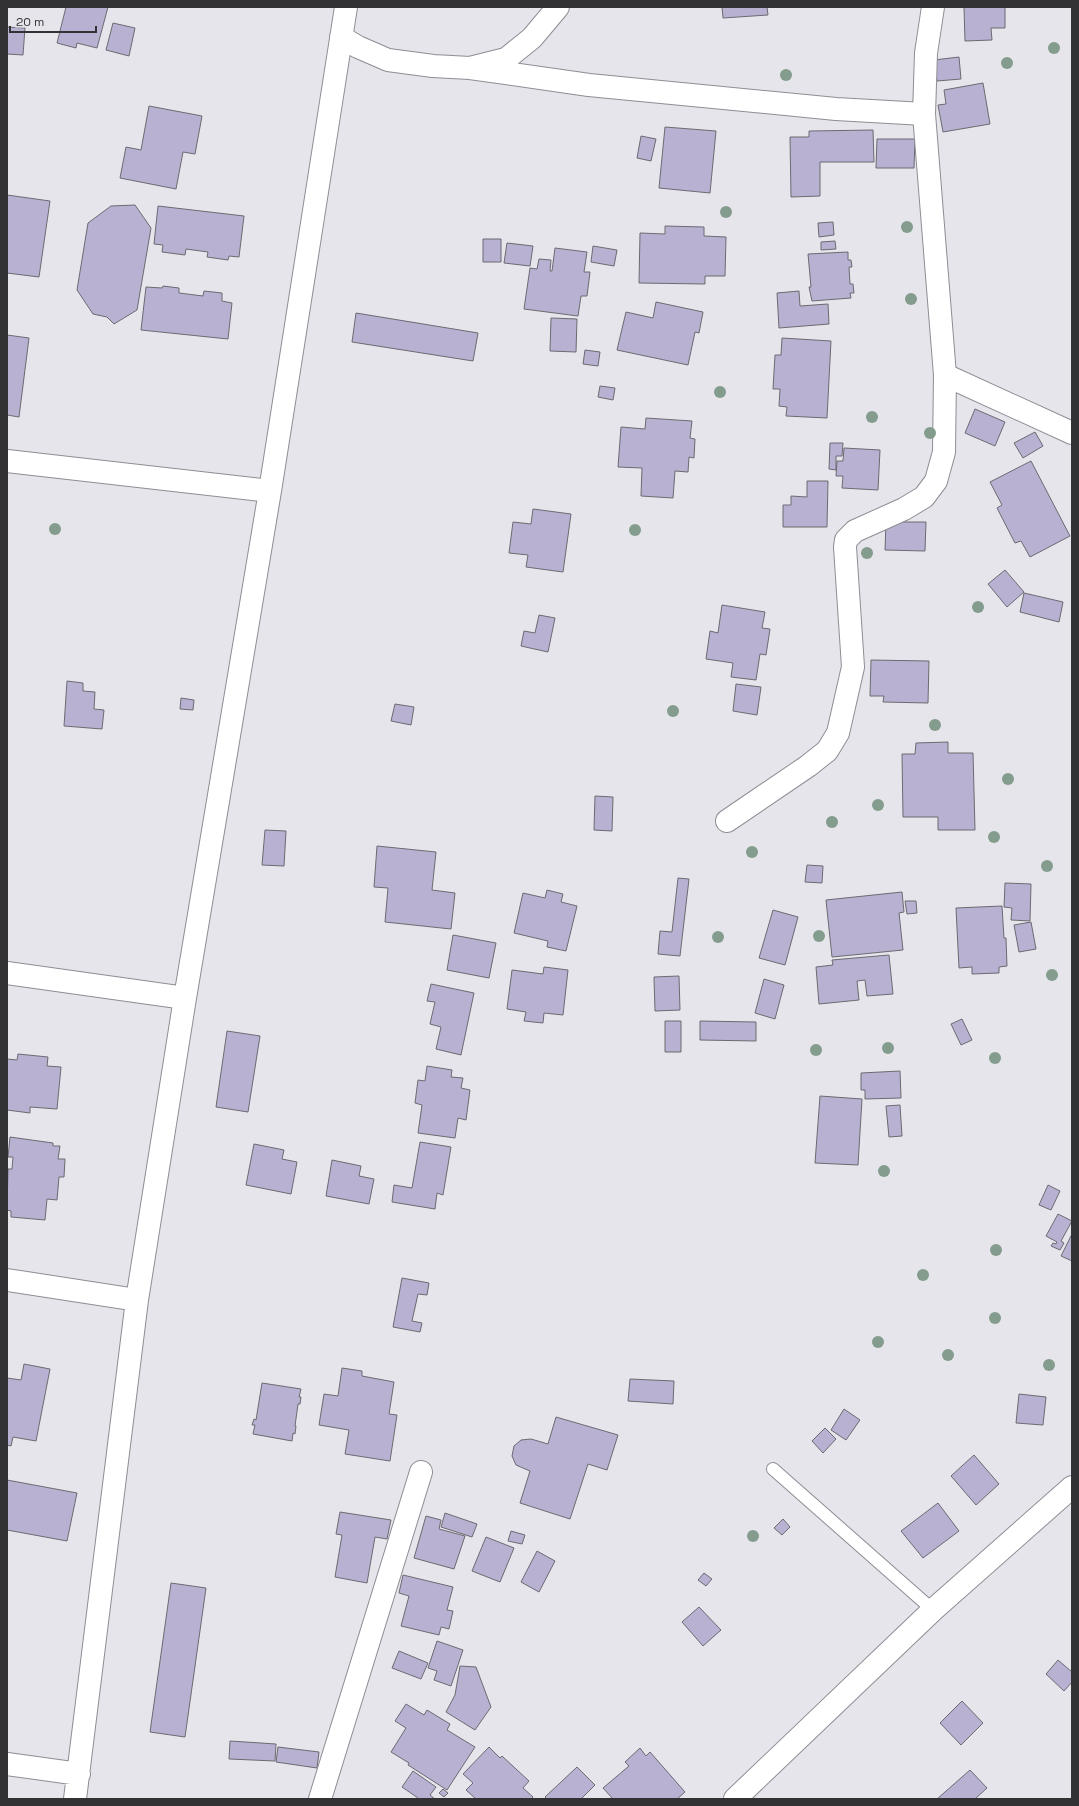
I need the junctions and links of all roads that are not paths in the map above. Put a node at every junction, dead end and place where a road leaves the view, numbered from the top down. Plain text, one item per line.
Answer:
1 (346, 7) edge
2 (558, 7) edge
3 (933, 7) edge
4 (341, 37) junction
5 (470, 68) junction
6 (924, 114) junction
7 (945, 374) junction
8 (1072, 433) edge
9 (7, 461) edge
10 (270, 491) junction
11 (727, 821) dead end
12 (7, 973) edge
13 (185, 998) junction
14 (7, 1280) edge
15 (137, 1300) junction
16 (773, 1470) dead end
17 (421, 1472) dead end
18 (1072, 1487) edge
19 (932, 1610) junction
20 (7, 1764) edge
21 (79, 1774) junction
22 (75, 1799) edge
23 (320, 1799) edge
24 (735, 1799) edge

1 - 4 street
2 - 5 street
3 - 6 street
4 - 5 street
4 - 10 street
5 - 6 street
6 - 7 street
7 - 8 street
7 - 11 street
9 - 10 street
10 - 13 street
12 - 13 street
13 - 15 street
14 - 15 street
15 - 21 street
16 - 19 lane
17 - 23 street
18 - 19 street
19 - 24 street
20 - 21 street
21 - 22 street

